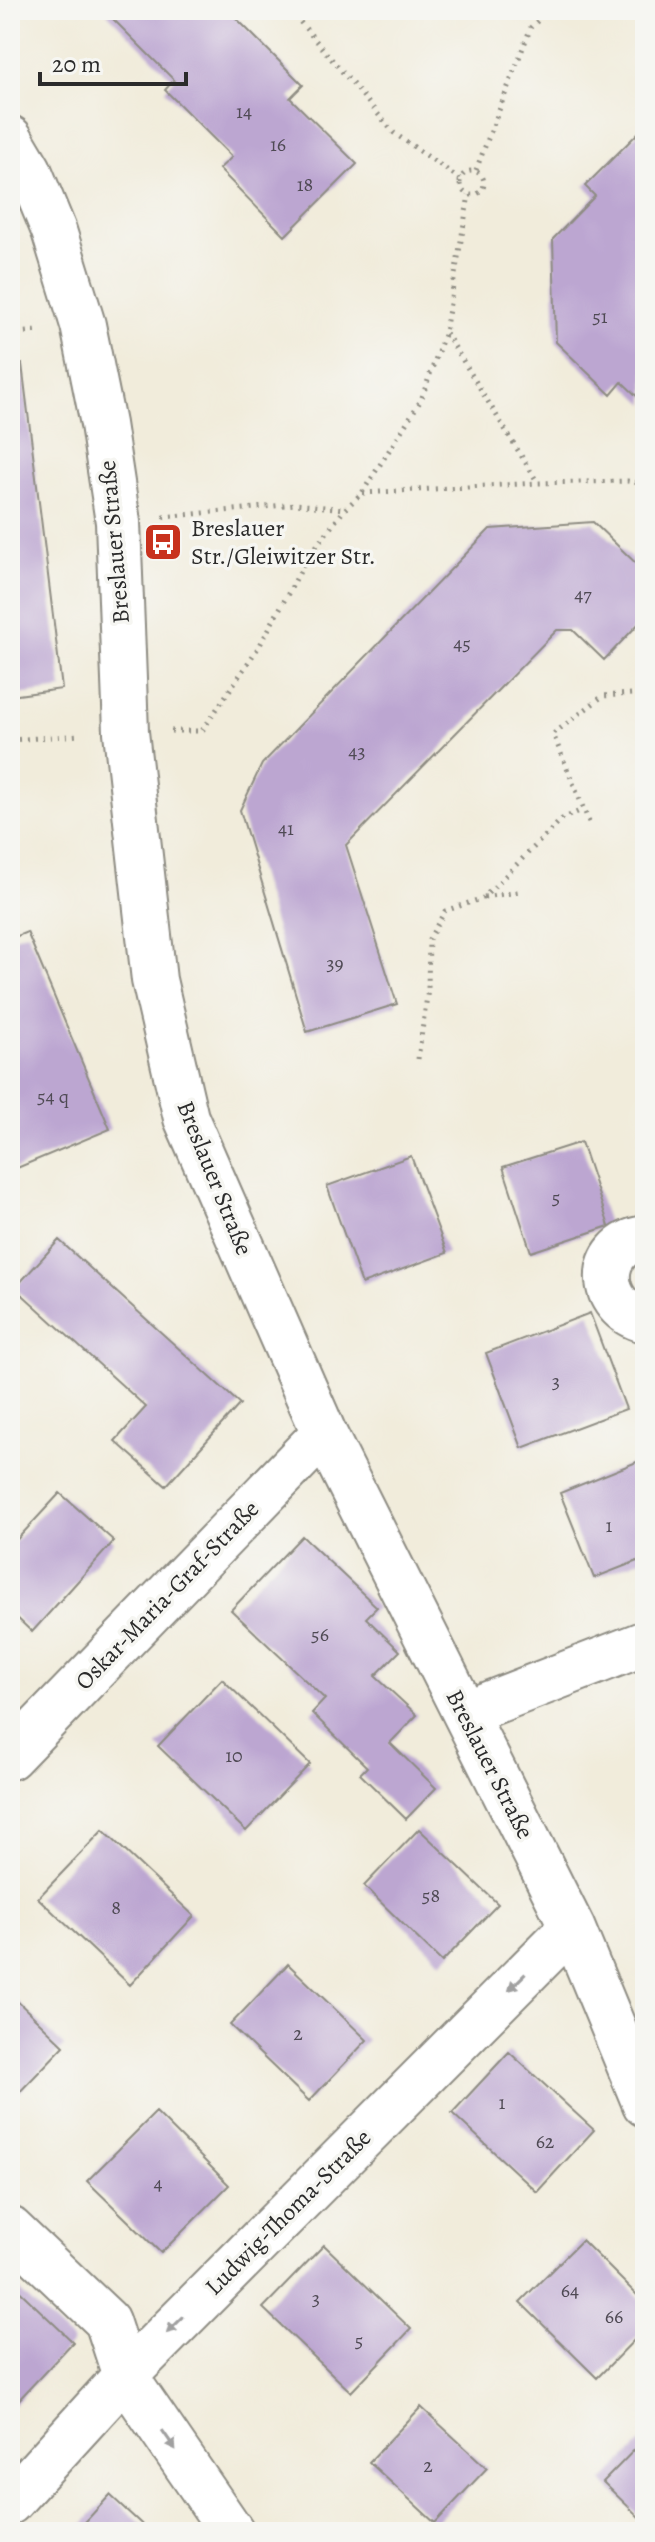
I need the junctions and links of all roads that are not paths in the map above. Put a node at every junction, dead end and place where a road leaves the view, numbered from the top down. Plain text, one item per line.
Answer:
1 (10, 138) edge
2 (645, 1238) edge
3 (645, 1320) edge
4 (324, 1433) junction
5 (645, 1643) edge
6 (465, 1713) junction
7 (10, 1757) edge
8 (572, 1927) junction
9 (645, 2104) edge
10 (10, 2229) edge
11 (125, 2376) junction
12 (10, 2502) edge
13 (232, 2532) edge

1 - 4 street, Breslauer Straße
2 - 3 street
4 - 6 street, Breslauer Straße
4 - 7 street, Oskar-Maria-Graf-Straße
5 - 6 street
6 - 8 street, Breslauer Straße
8 - 9 street, Breslauer Straße
8 -> 11 street, Ludwig-Thoma-Straße
10 - 11 street
11 - 12 street, Ludwig-Thoma-Straße
11 -> 13 street

